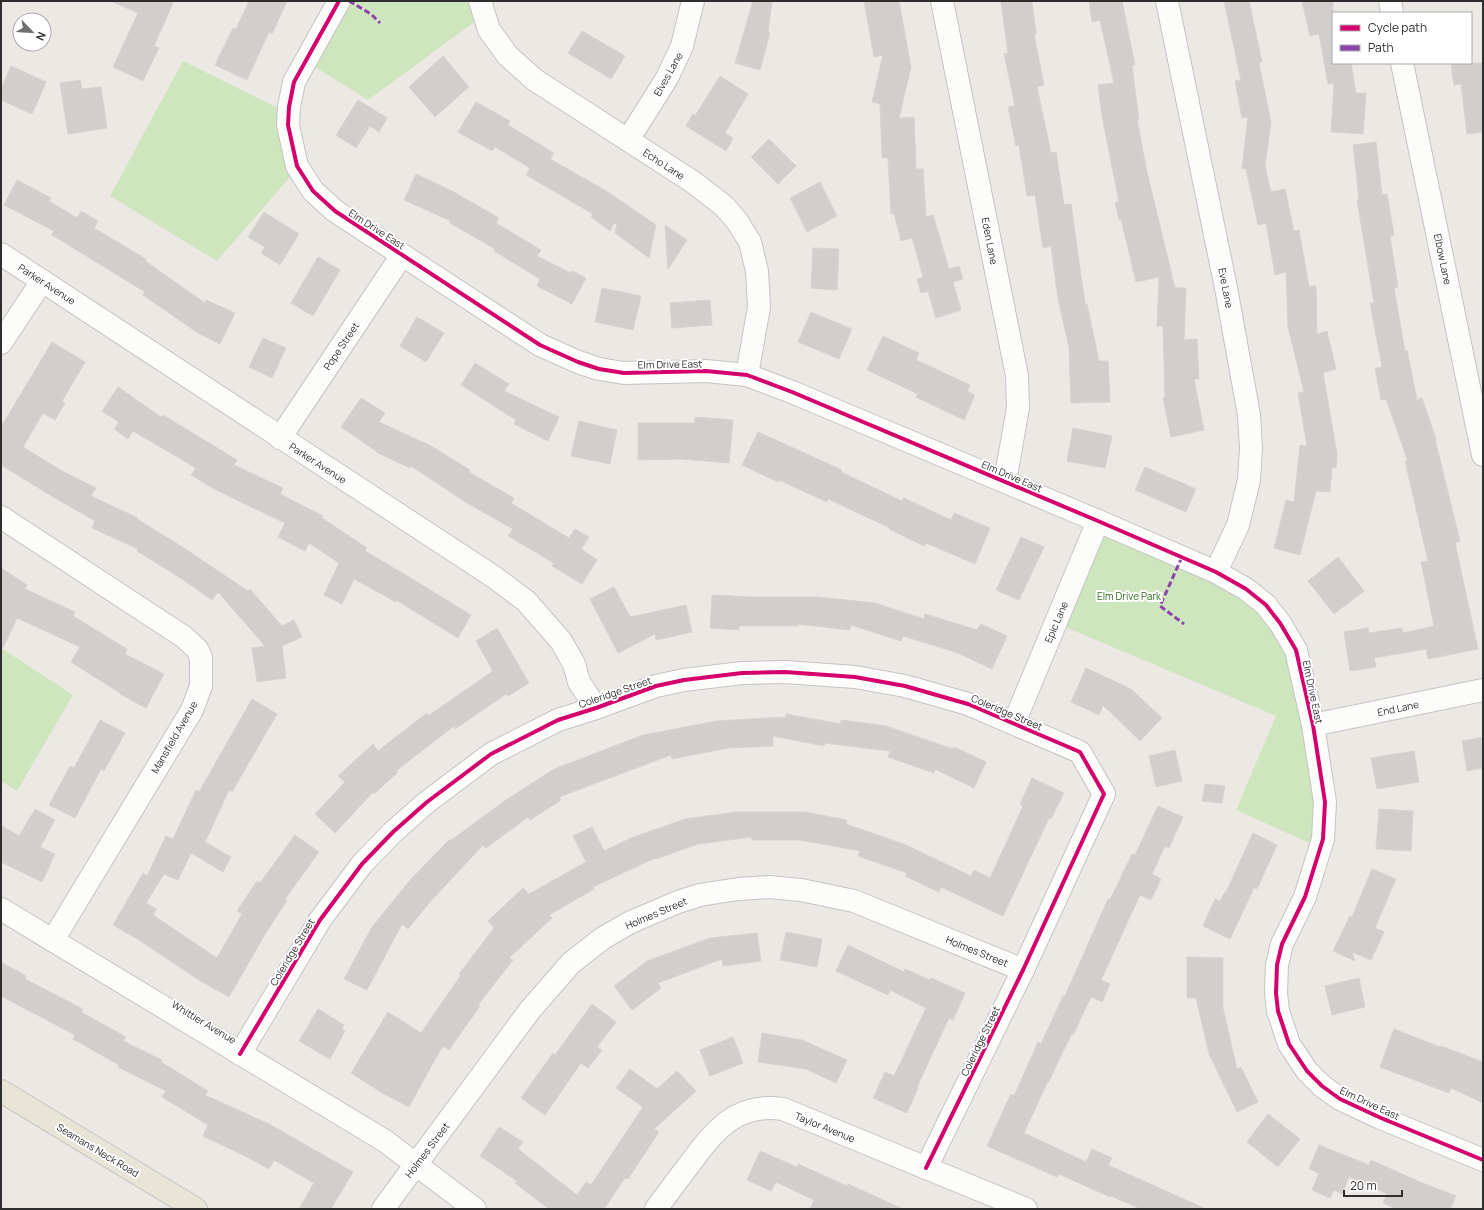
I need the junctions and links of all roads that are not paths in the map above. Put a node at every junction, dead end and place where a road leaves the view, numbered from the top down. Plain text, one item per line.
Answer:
1 (339, 1) edge
2 (480, 1) edge
3 (693, 1) edge
4 (942, 1) edge
5 (1167, 1) edge
6 (1390, 1) edge
7 (1392, 12) edge
8 (1402, 64) edge
9 (628, 140) junction
10 (1, 254) edge
11 (402, 255) junction
12 (42, 281) junction
13 (1, 343) edge
14 (747, 375) junction
15 (280, 438) junction
16 (1483, 455) edge
17 (1005, 481) junction
18 (1, 517) edge
19 (1098, 521) junction
20 (1216, 572) junction
21 (1483, 690) edge
22 (596, 708) junction
23 (1014, 723) junction
24 (1313, 725) junction
25 (1, 909) edge
26 (53, 940) junction
27 (1023, 970) junction
28 (240, 1054) junction
29 (1, 1091) edge
30 (1483, 1160) edge
31 (415, 1166) junction
32 (926, 1168) junction
33 (196, 1209) edge
34 (383, 1209) edge
35 (475, 1209) edge
36 (656, 1209) edge
37 (1026, 1209) edge

1 - 11 street, Elm Drive East
2 - 9 street, Echo Lane
3 - 9 street, Elves Lane
4 - 17 street, Eden Lane
5 - 20 street, Eve Lane
6 - 7 street
8 - 16 street, Elbow Lane
9 - 14 street, Echo Lane
10 - 12 street, Parker Avenue
11 - 14 street, Elm Drive East
11 - 15 street, Pope Street
12 - 13 street
12 - 15 street, Parker Avenue
14 - 17 street, Elm Drive East
15 - 22 street, Parker Avenue
17 - 19 street, Elm Drive East
18 - 26 street, Mansfield Avenue
19 - 20 street, Elm Drive East
19 - 23 street, Epic Lane
20 - 24 street, Elm Drive East
21 - 24 street, End Lane
22 - 23 street, Coleridge Street
22 - 28 street, Coleridge Street
23 - 27 street, Coleridge Street
24 - 30 street, Elm Drive East
25 - 26 street, Whittier Avenue
26 - 28 street, Whittier Avenue
27 - 31 street, Holmes Street
27 - 32 street, Coleridge Street
28 - 31 street, Whittier Avenue
29 - 33 main road, Seamans Neck Road
31 - 34 street, Holmes Street
31 - 35 street, Whittier Avenue
32 - 36 street, Taylor Avenue
32 - 37 street, Taylor Avenue

